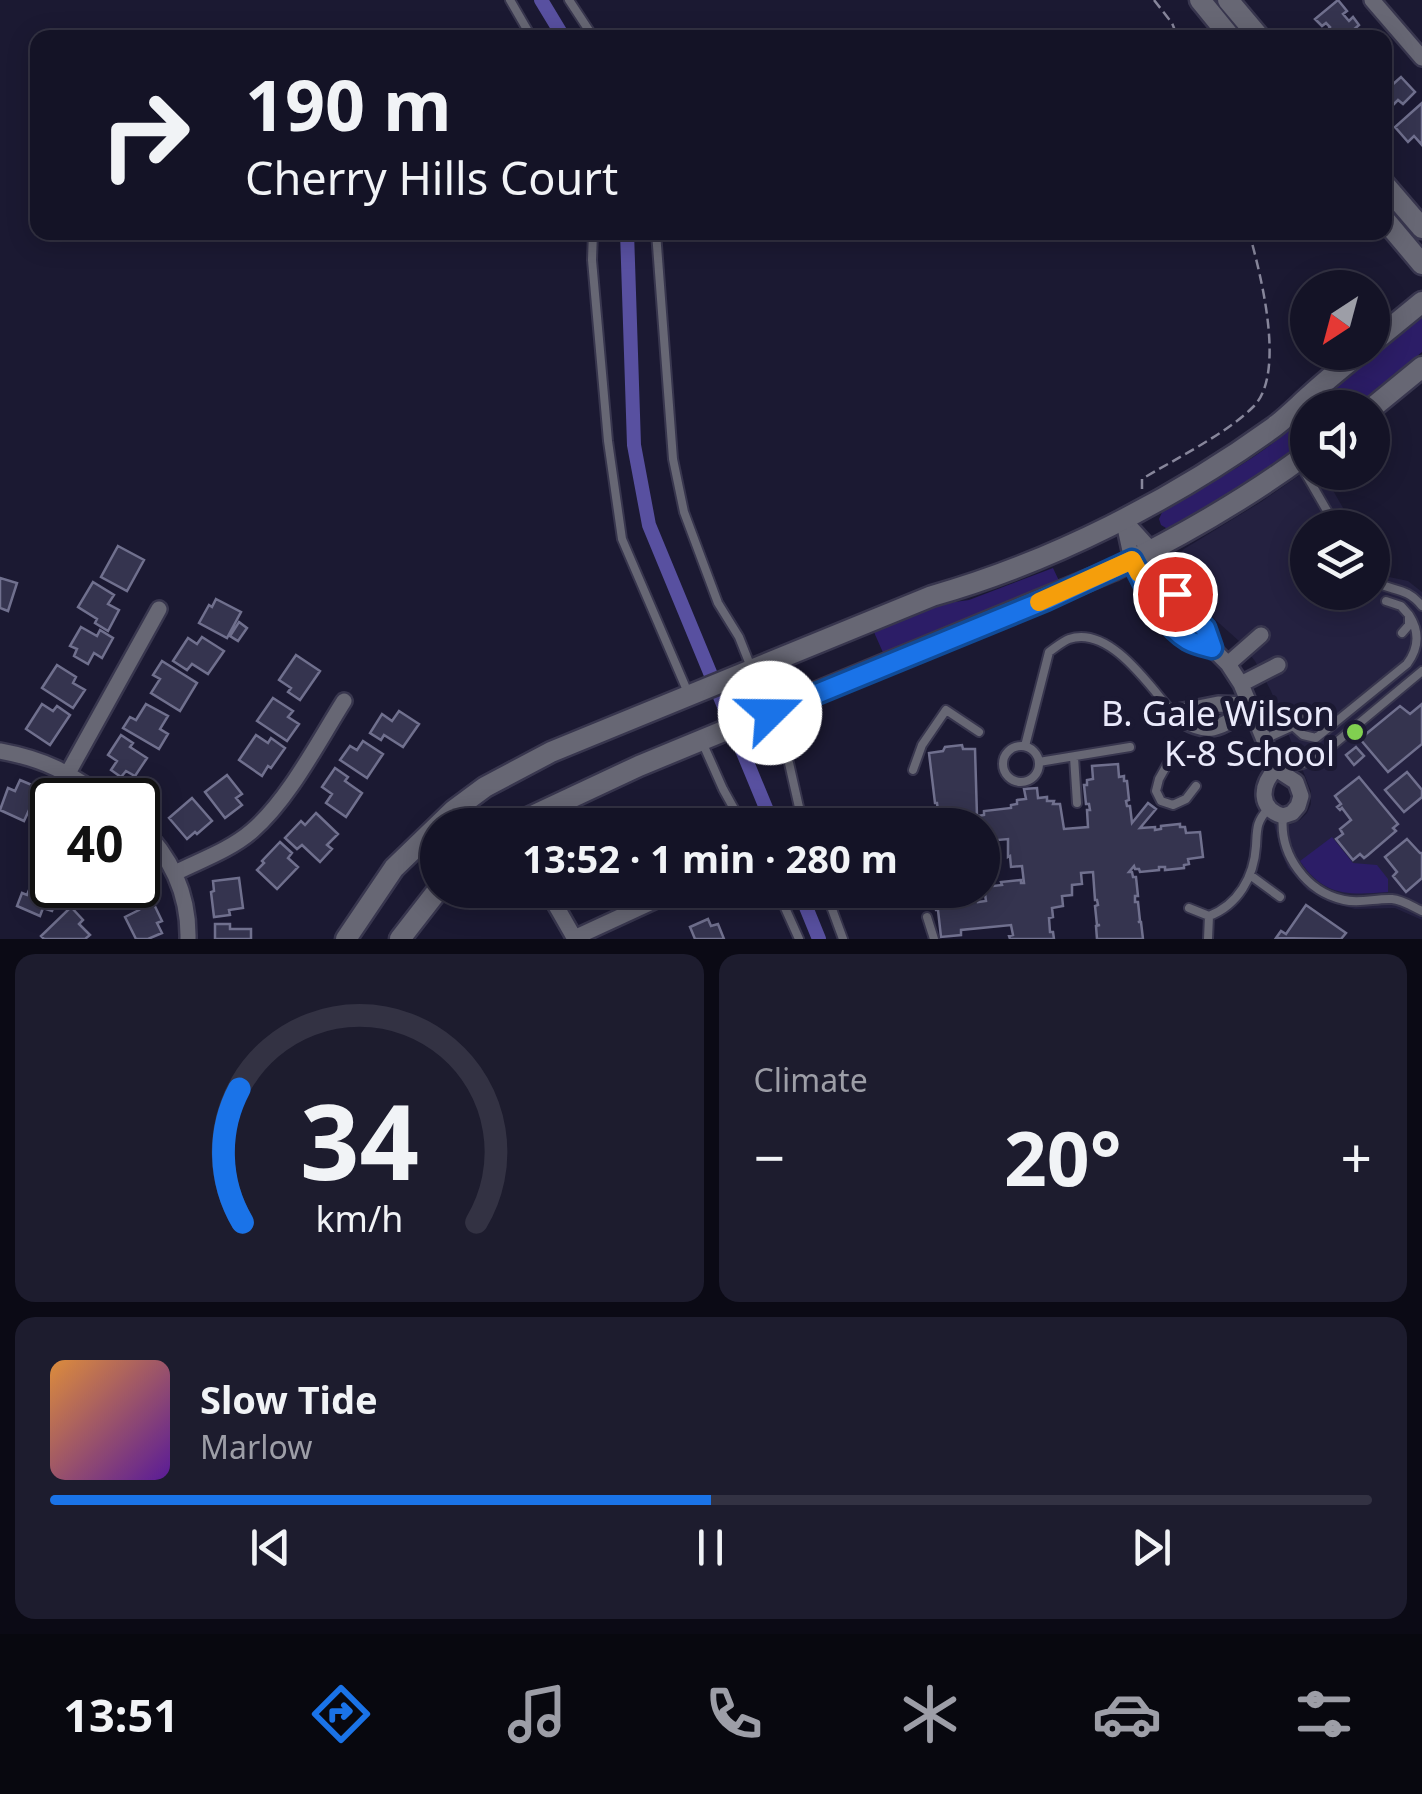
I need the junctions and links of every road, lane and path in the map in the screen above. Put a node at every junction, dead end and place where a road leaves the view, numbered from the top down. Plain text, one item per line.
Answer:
1 (510, 0) edge
2 (569, 0) edge
3 (1154, 0) edge
4 (1200, 0) edge
5 (1228, 0) edge
6 (1372, 0) edge
7 (527, 30) edge
8 (589, 30) edge
9 (1175, 30) edge
10 (1224, 30) edge
11 (1253, 30) edge
12 (1422, 58) edge
13 (1392, 193) edge
14 (1392, 228) edge
15 (1422, 228) edge
16 (592, 240) edge
17 (657, 240) edge
18 (1251, 240) edge
19 (1422, 264) edge
20 (1422, 302) edge
21 (1390, 328) edge
22 (1422, 366) edge
23 (1340, 370) edge
24 (1390, 393) edge
25 (1290, 466) edge
26 (1143, 490) dead end
27 (1123, 519) junction
28 (1142, 556) junction
29 (1390, 587) edge
30 (1390, 602) edge
31 (1422, 606) edge
32 (159, 609) dead end
33 (1408, 615) junction
34 (1402, 633) dead end
35 (1261, 635) dead end
36 (1228, 664) junction
37 (1278, 665) dead end
38 (1422, 671) edge
39 (747, 672) junction
40 (1241, 684) junction
41 (691, 694) junction
42 (344, 702) dead end
43 (1251, 705) junction
44 (1173, 713) joint
45 (1305, 714) dead end
46 (763, 716) junction
47 (1292, 726) junction
48 (979, 732) dead end
49 (708, 738) junction
50 (1264, 739) junction
51 (1025, 746) junction
52 (1130, 747) dead end
53 (0, 752) edge
54 (1074, 757) junction
55 (1039, 762) junction
56 (1168, 764) dead end
57 (1276, 769) junction
58 (914, 770) dead end
59 (68, 772) junction
60 (76, 778) edge
61 (1196, 786) dead end
62 (1077, 802) dead end
63 (557, 808) edge
64 (734, 808) edge
65 (799, 808) edge
66 (1275, 812) junction
67 (160, 849) edge
68 (175, 872) junction
69 (1250, 875) junction
70 (1280, 897) dead end
71 (424, 908) edge
72 (557, 908) edge
73 (639, 908) edge
74 (785, 908) edge
75 (832, 908) edge
76 (1189, 908) dead end
77 (1422, 912) edge
78 (1209, 916) junction
79 (927, 918) dead end
80 (574, 938) edge
81 (188, 939) edge
82 (346, 939) edge
83 (400, 939) edge
84 (799, 939) edge
85 (844, 939) edge
86 (934, 939) edge
87 (1208, 939) edge

1 - 7 lane
2 - 8 lane
3 - 9 path
4 - 10 street
5 - 11 street
6 - 12 street
13 - 15 street
14 - 19 street
16 - 41 lane
17 - 39 lane
18 - 26 path
20 - 21 street
22 - 24 street
23 - 27 street
25 - 28 street
27 - 28 street
27 - 39 street
28 - 36 street
28 - 46 street
29 - 31 lane
30 - 33 lane
32 - 59 street
33 - 34 lane
33 - 47 lane
35 - 36 street
36 - 40 street
37 - 40 street
38 - 57 lane
39 - 41 street
39 - 46 lane
40 - 43 street
41 - 82 street
42 - 68 street
43 - 44 street
43 - 50 street
44 - 51 lane
45 - 47 lane
46 - 49 street
46 - 65 lane
47 - 50 lane
48 - 58 lane
49 - 63 street
49 - 64 lane
50 - 57 street
51 - 55 lane
51 - 55 lane
52 - 54 lane
53 - 59 street
54 - 55 lane
54 - 62 lane
56 - 61 lane
57 - 66 street
57 - 66 street
59 - 60 street
66 - 69 lane
66 - 77 lane
67 - 68 street
68 - 81 street
69 - 70 lane
69 - 78 lane
71 - 83 street
72 - 80 street
73 - 80 street
74 - 84 lane
75 - 85 lane
76 - 78 lane
78 - 87 lane
79 - 86 lane

